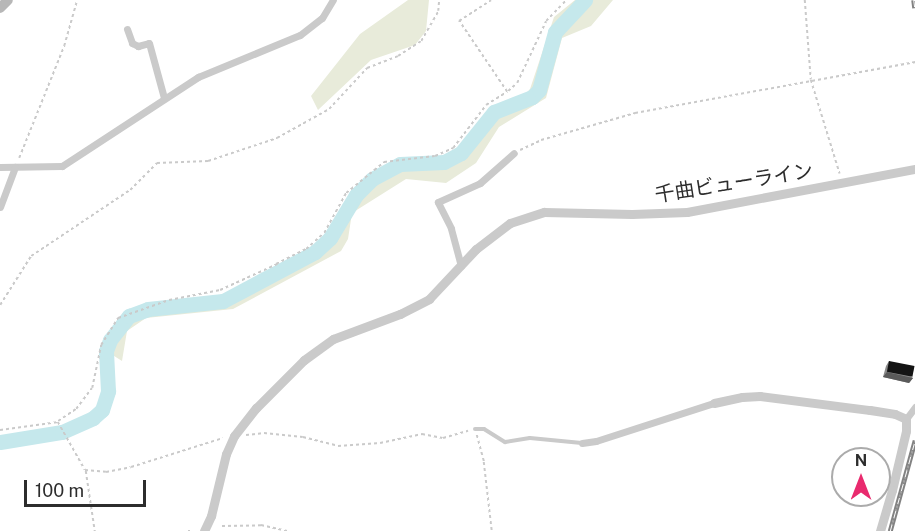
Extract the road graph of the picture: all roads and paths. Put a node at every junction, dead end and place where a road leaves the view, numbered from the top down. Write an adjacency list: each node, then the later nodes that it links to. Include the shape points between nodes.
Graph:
1 (8, 0): 8 (main road)
2 (77, 0): 16 (path, via 64,46)
3 (333, 0): 13 (street, via 322,18 300,35 226,64)
4 (439, 0): 21 (path, via 438,11 421,41 398,56 367,68 329,109 277,138 208,161 157,163 130,190 31,256)
5 (491, 0): 12 (path, via 459,21)
6 (566, 0): 12 (path, via 546,21 517,83)
7 (804, 0): 11 (path)
8 (0, 8)
9 (127, 29): 13 (street, via 132,43 149,43)
10 (915, 62): 11 (path)
11 (811, 80): 14 (path, via 635,113 541,140); 18 (path)
12 (507, 92): 25 (path, via 486,105 453,148 435,156 384,162 346,193 324,233 306,249 220,290 169,300 118,318 101,345 92,388 76,409)
13 (164, 98): 16 (street, via 63,166)
14 (514, 153): 20 (street, via 480,183 438,202 451,228)
15 (0, 167): 16 (street)
16 (15, 167): 19 (street)
17 (915, 170): 18 (street, 千曲ビューライン)
18 (843, 183): 20 (street, 千曲ビューライン, via 678,213 544,212 510,223)
19 (0, 207)
20 (461, 266): 28 (street, 千曲ビューライン, via 417,307 346,333 318,349 256,408)
21 (0, 305)
22 (714, 403): 24 (street, via 760,396 887,412); 29 (street)
23 (915, 407): 24 (street)
24 (906, 419): 36 (street)
25 (58, 422): 27 (path); 30 (path)
26 (475, 429): 28 (path, via 443,438 422,434 338,446 264,433); 29 (lane, via 484,429 506,442 530,438); 35 (path, via 484,462)
27 (0, 430)
28 (234, 436): 30 (path, via 131,467 106,472); 33 (street, 千曲ビューライン, via 212,516)
29 (582, 443)
30 (86, 470): 32 (path)
31 (222, 526): 34 (path, via 261,525)
32 (95, 531)
33 (204, 531)
34 (287, 531)
35 (492, 531)
36 (880, 531)

